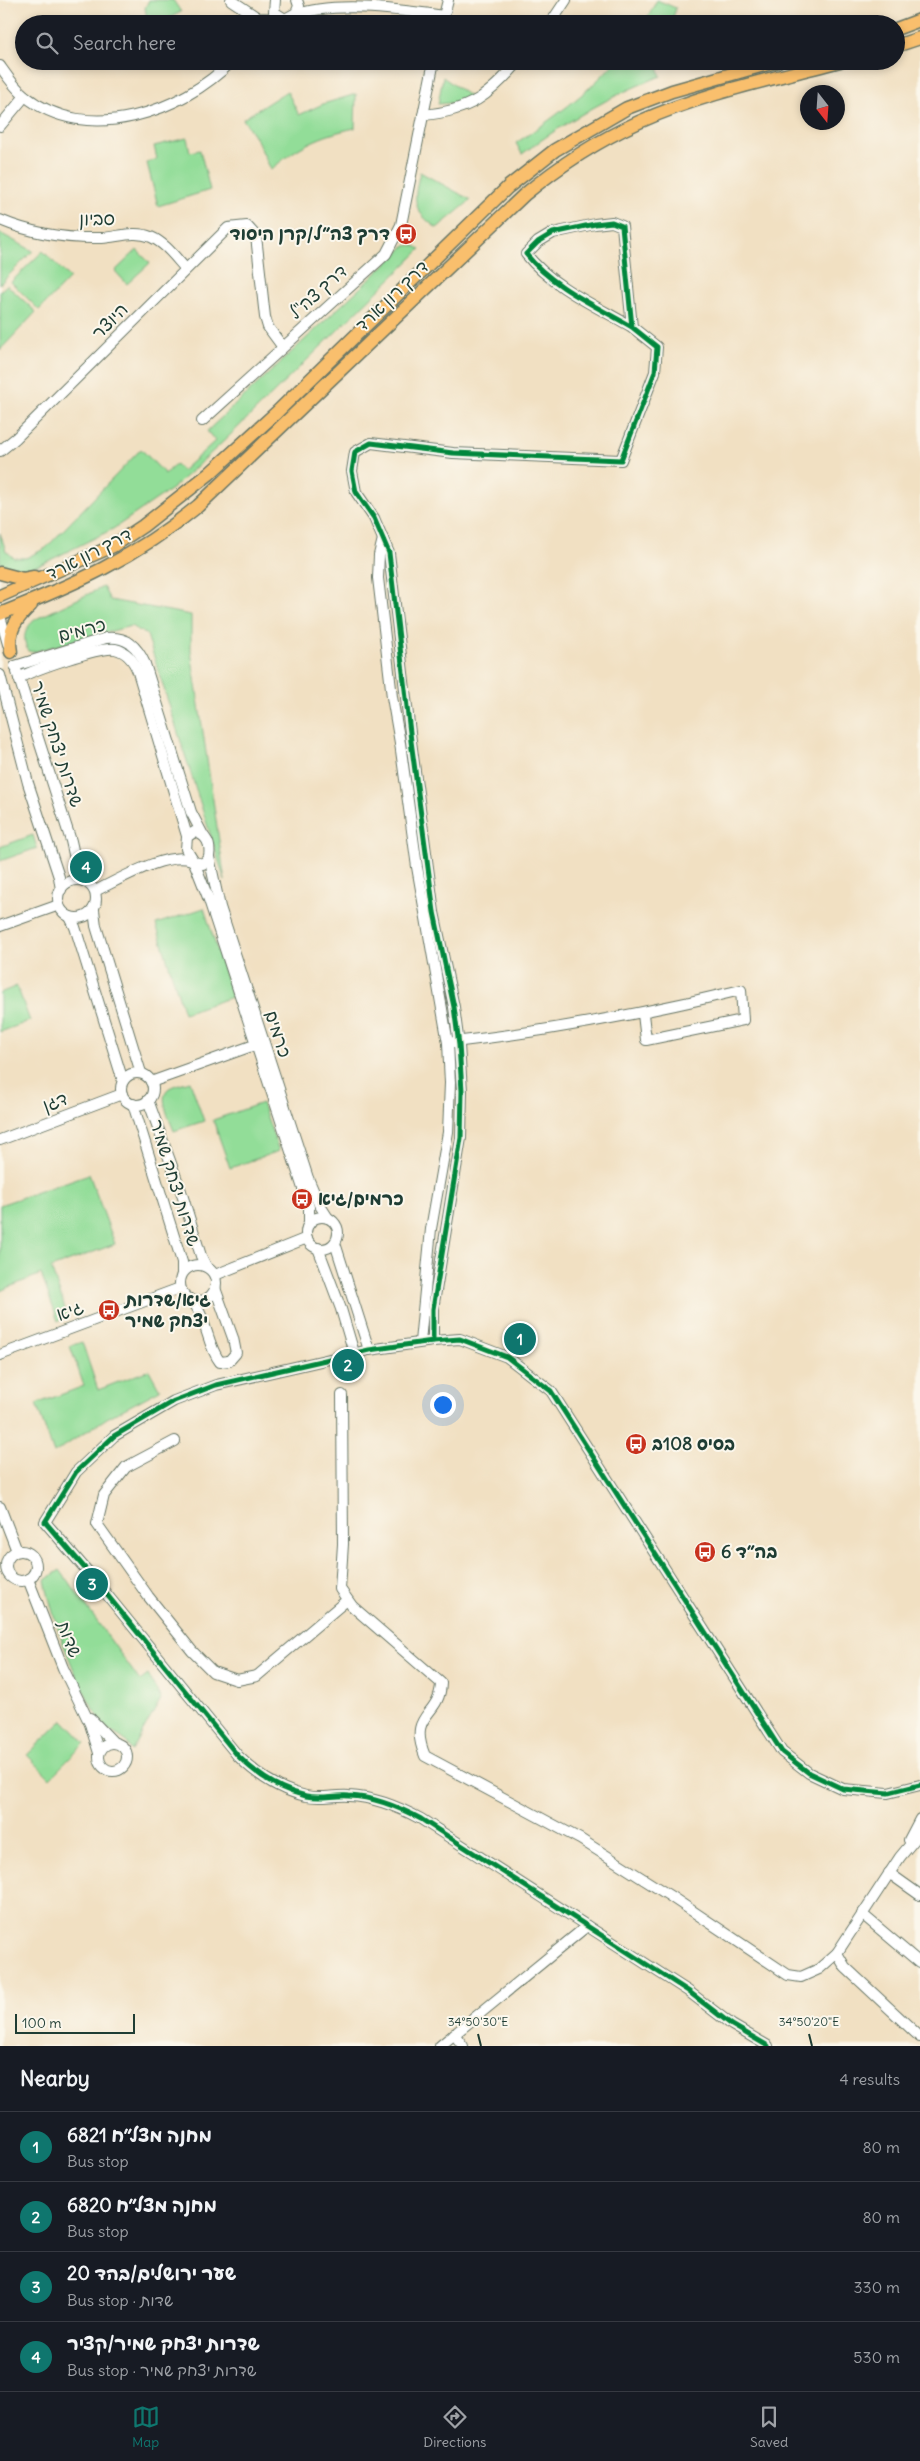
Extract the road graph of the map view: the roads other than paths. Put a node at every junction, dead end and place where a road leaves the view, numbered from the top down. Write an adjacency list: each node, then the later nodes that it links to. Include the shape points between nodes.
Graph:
1 (231, 0): 7 (street)
2 (298, 0): 6 (street); 10 (street, via 298,10)
3 (448, 0): 13 (street)
4 (566, 0): 14 (street)
5 (274, 2): 8 (street); 9 (street, via 274,12)
6 (322, 8): 11 (street); 12 (street, via 370,8)
7 (250, 15)
8 (264, 15)
9 (283, 15)
10 (292, 15)
11 (295, 15)
12 (413, 15)
13 (444, 15)
14 (556, 15)
15 (920, 20): 16 (main road)
16 (905, 26)
17 (920, 38): 18 (main road)
18 (905, 43)
19 (0, 66): 25 (street)
20 (223, 70): 25 (street, via 185,98 152,112 114,119 70,117 55,113)
21 (432, 70): 26 (street, דרך צה"ל)
22 (511, 70): 26 (street, via 491,92 470,105)
23 (745, 70): 36 (main road, דרך רון ארד, via 672,90 627,108 555,150 508,187 209,474 113,546)
24 (807, 70): 38 (main road, דרך רון ארד, via 695,100 638,122 578,155 524,195 169,530 105,569)
25 (24, 96): 27 (street)
26 (423, 115): 31 (street, דרך צה"ל, via 401,224 386,254)
27 (0, 126)
28 (0, 220): 29 (street, סביון, via 52,234 102,238 143,234 160,242)
29 (185, 268): 31 (street, היוצר, via 220,233 235,226 248,226 258,242 265,317); 33 (street, היוצר)
30 (632, 327): 30 (street, via 622,226 612,222 553,233 526,254 565,288); 34 (street, via 657,346 656,364 621,460 453,453 370,444 355,452 352,471 356,492 374,518)
31 (282, 346): 32 (street, דרך צה"ל)
32 (202, 421)
33 (0, 451)
34 (383, 539): 60 (street, via 389,553 434,912 454,1007); 60 (street, via 378,578 392,697 417,867)
35 (0, 573): 36 (main road, via 23,579)
36 (44, 576): 37 (main road, דרך רון ארד)
37 (0, 596)
38 (37, 599): 39 (main road, דרך רון ארד); 40 (main road, via 13,625 9,643)
39 (0, 615): 40 (street, שדרות יצחק שמיר)
40 (11, 652): 41 (street, שדרות יצחק שמיר)
41 (15, 666): 43 (street, שדרות יצחק שמיר); 47 (street, כרמים, via 106,638 120,638 134,645 144,664 191,812)
42 (0, 675): 44 (street, שדרות יצחק שמיר)
43 (19, 678): 48 (street, כרמים, via 100,650 115,649 128,655 138,672); 52 (street, שדרות יצחק שמיר)
44 (2, 698): 46 (street, שדרות יצחק שמיר)
45 (0, 716): 46 (street)
46 (11, 720): 53 (street, שדרות יצחק שמיר)
47 (203, 835): 48 (street, via 194,832); 49 (street, via 209,845)
48 (187, 838): 50 (street, via 186,849); 51 (street, via 177,850)
49 (209, 857): 50 (street, via 203,864); 61 (street, כרמים, via 220,907)
50 (193, 861): 51 (street, via 175,858); 61 (street, כרמים)
51 (159, 862): 54 (street)
52 (83, 881): 53 (street, via 68,882); 54 (street)
53 (61, 890): 55 (street)
54 (95, 891): 56 (street)
55 (59, 905): 57 (street); 58 (street)
56 (94, 910): 57 (street, via 80,918); 62 (street, via 96,926)
57 (70, 917): 63 (street)
58 (0, 926)
59 (643, 1014): 59 (street, via 670,1007 741,990 743,1020 646,1040); 60 (street)
60 (453, 1042): 80 (street, via 462,1091 461,1138 433,1309); 81 (street, via 448,1132 431,1229)
61 (260, 1043): 64 (street); 69 (street, כרמים, via 308,1178); 70 (street, כרמים, via 308,1207)
62 (142, 1074): 63 (street, via 133,1073); 64 (street)
63 (123, 1081): 65 (street)
64 (152, 1082): 66 (street)
65 (122, 1094): 67 (street); 68 (street, דגן)
66 (148, 1100): 67 (street); 74 (street, שדרות יצחק שמיר)
67 (133, 1104): 75 (street, שדרות יצחק שמיר, via 182,1262)
68 (0, 1140)
69 (328, 1218): 70 (street, via 316,1218); 72 (street, via 338,1230)
70 (309, 1224): 71 (street)
71 (307, 1238): 73 (street); 76 (street)
72 (335, 1243): 73 (street, via 327,1248); 82 (street)
73 (318, 1248): 83 (street)
74 (206, 1266): 75 (street, via 196,1264); 76 (street)
75 (182, 1273): 77 (street)
76 (215, 1276): 78 (street)
77 (180, 1288): 79 (street); 84 (street, גיא)
78 (215, 1288): 79 (street, via 206,1299); 79 (street, via 236,1353 229,1361 220,1362 215,1355)
79 (191, 1300)
80 (433, 1341): 81 (street); 95 (street, via 460,1339 507,1357 551,1391 782,1752 809,1774 843,1789 888,1793)
81 (420, 1342): 82 (street)
82 (368, 1350): 83 (street)
83 (354, 1353): 102 (street, via 216,1385 174,1401 114,1436 76,1472 45,1522 253,1772 270,1783 307,1797 350,1796 394,1805 422,1818)
84 (0, 1355)
85 (342, 1395): 91 (street, via 343,1544 340,1589)
86 (175, 1441): 91 (street, via 126,1467 104,1495 97,1524 148,1596 213,1672 237,1680 257,1676)
87 (0, 1507): 88 (street)
88 (16, 1551): 89 (street, via 7,1560); 90 (street, via 31,1554 36,1562 35,1572)
89 (4, 1575): 90 (street, via 19,1581)
90 (28, 1579): 92 (street, שדות, via 63,1668)
91 (347, 1600): 103 (street, via 440,1683 440,1696 421,1722 418,1741 425,1756 580,1840 788,1975 801,1976 819,1970)
92 (84, 1709): 93 (street, שדות); 94 (street, שדות)
93 (114, 1743): 94 (street, via 104,1746); 94 (street, via 127,1755 122,1768 113,1772 104,1769 99,1762)
94 (99, 1753)
95 (920, 1785)
96 (920, 1819): 98 (street)
97 (918, 1839): 98 (street)
98 (900, 1857): 99 (street)
99 (889, 1873): 100 (street); 101 (street)
100 (920, 1895)
101 (862, 1914): 103 (street); 104 (street)
102 (586, 1926): 105 (street); 109 (street)
103 (837, 1952): 106 (street, via 844,1967)
104 (920, 1963)
105 (454, 2034): 107 (street); 108 (street)
106 (920, 2037)
107 (440, 2046)
108 (462, 2046)
109 (768, 2046)

